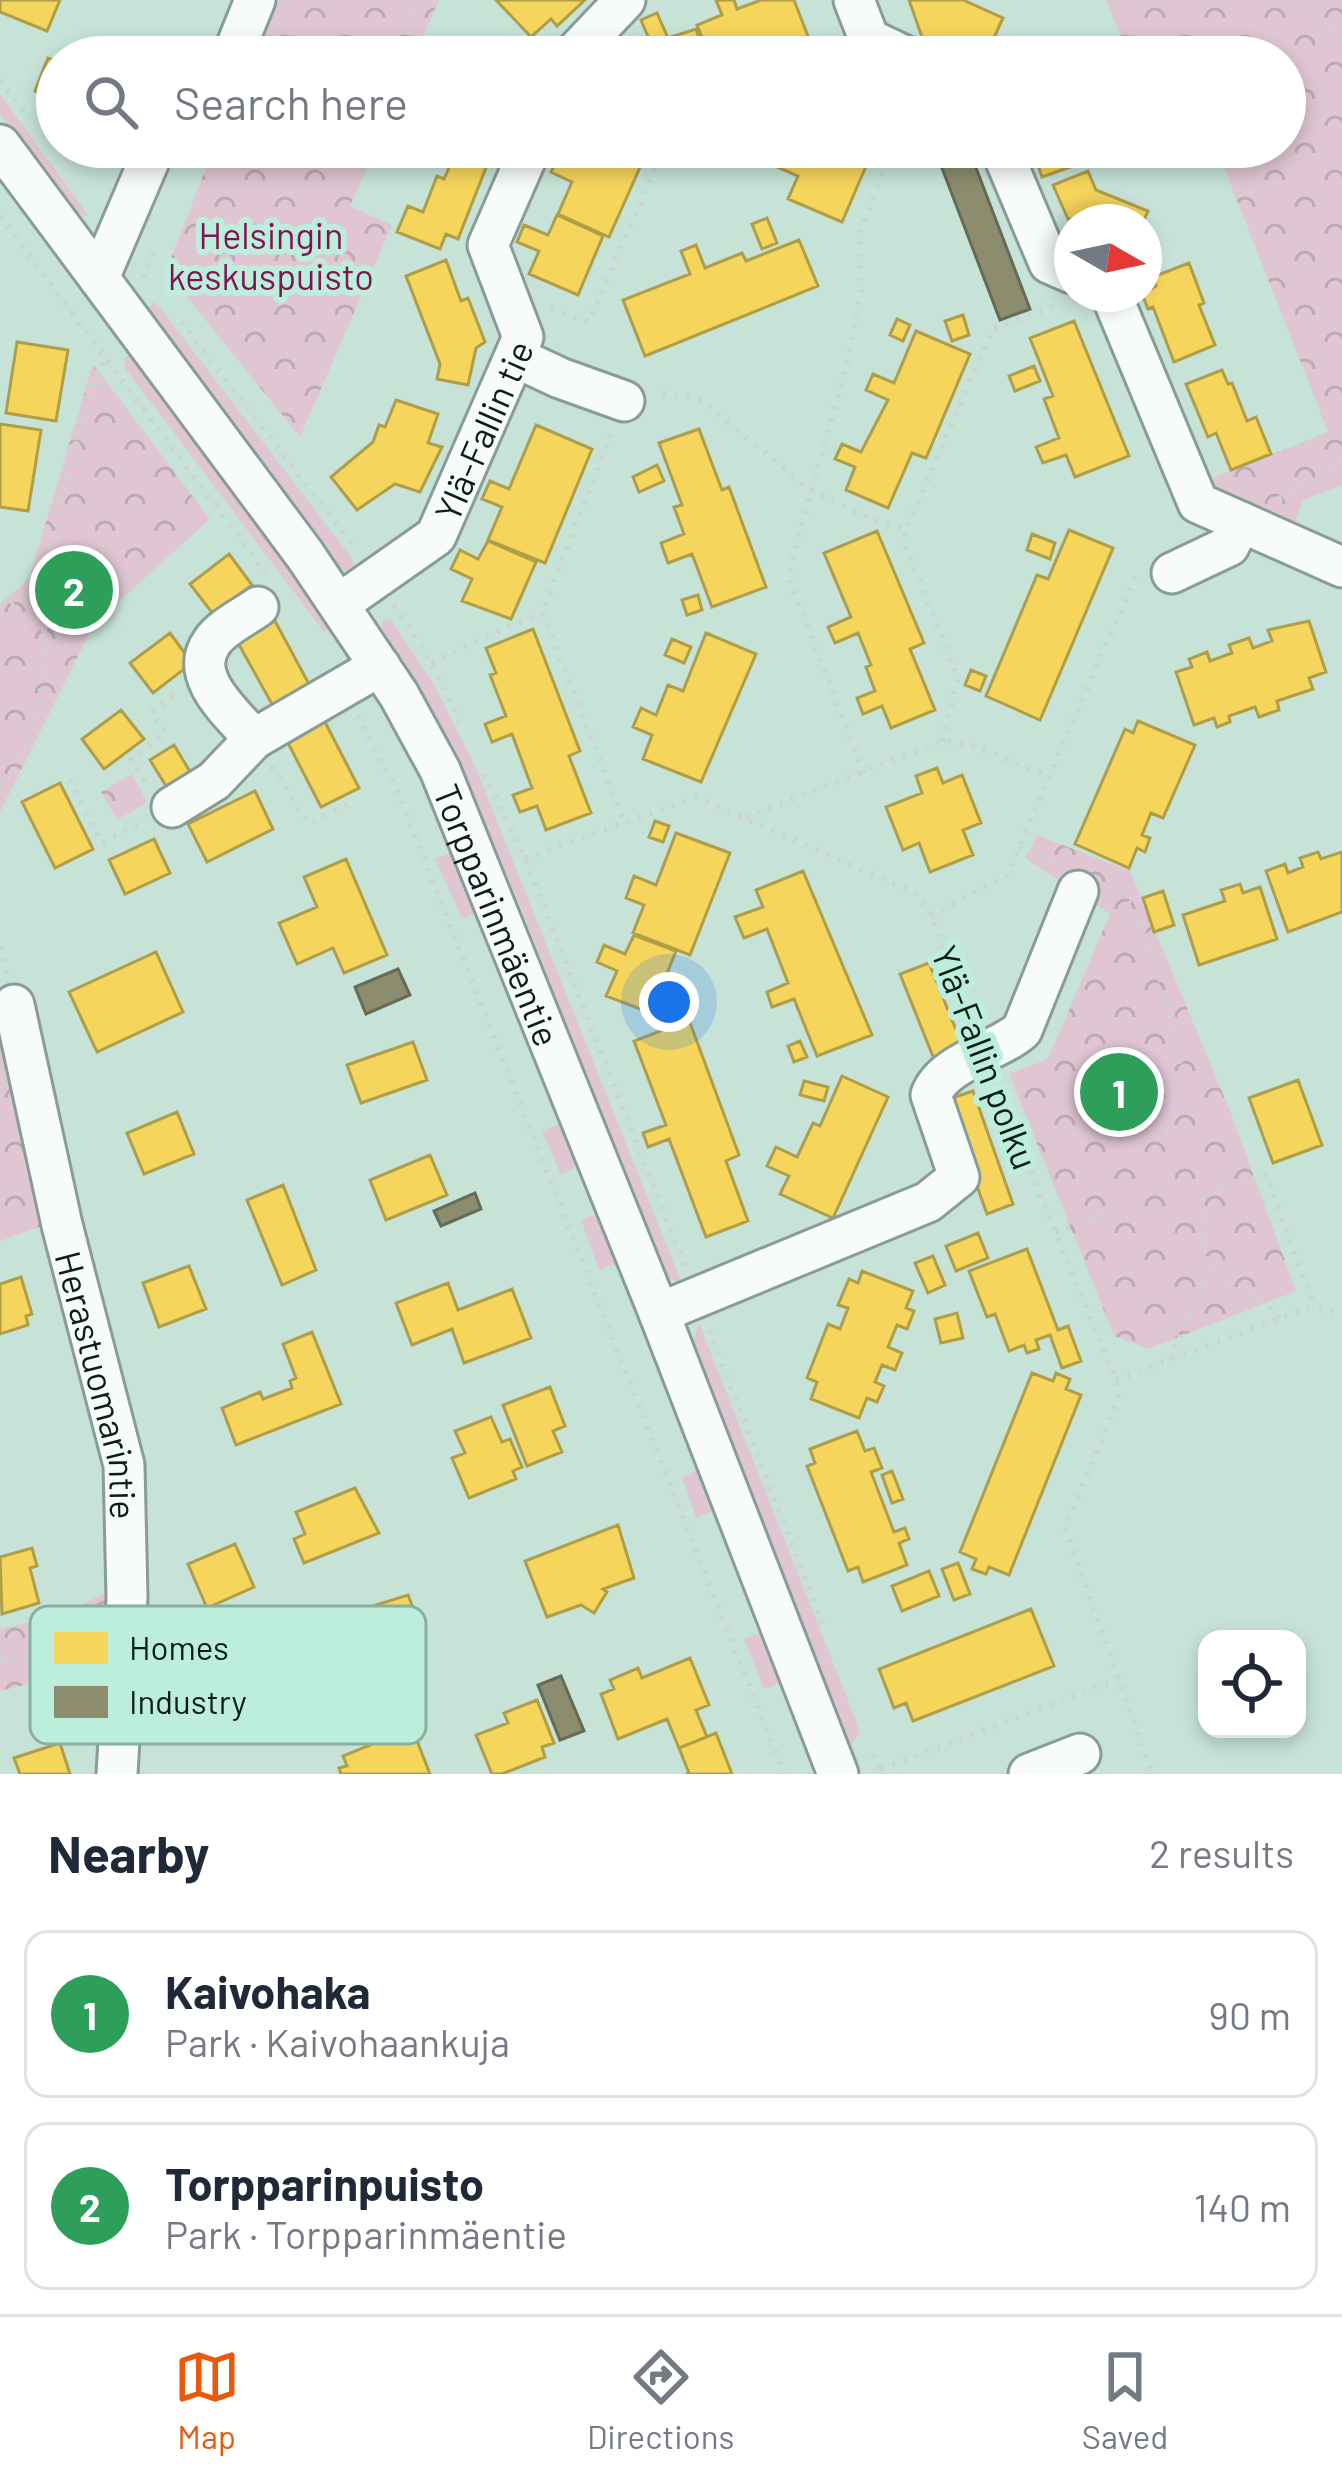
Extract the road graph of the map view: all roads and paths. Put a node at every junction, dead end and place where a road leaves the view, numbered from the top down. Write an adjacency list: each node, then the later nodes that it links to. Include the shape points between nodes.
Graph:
1 (255, 0): 6 (street)
2 (417, 0): 7 (path)
3 (625, 0): 8 (street)
4 (854, 0): 9 (street)
5 (1312, 0): 10 (path)
6 (240, 36)
7 (404, 36)
8 (591, 36)
9 (868, 36)
10 (1342, 41)
11 (0, 145): 20 (street, Torpparinmäentie)
12 (146, 168): 20 (street)
13 (522, 168): 25 (street, Ylä-Fallin tie, via 488,245 523,337)
14 (655, 168): 22 (path, via 589,322)
15 (884, 168): 29 (path, via 860,232 853,334)
16 (1009, 168): 19 (street)
17 (0, 216): 26 (path)
18 (162, 232): 24 (path)
19 (1054, 268)
20 (99, 278): 24 (street, Torpparinmäentie)
21 (1054, 295): 31 (path, via 993,328)
22 (532, 302)
23 (1118, 312): 30 (street, via 1198,503)
24 (128, 317): 26 (path); 36 (street, Torpparinmäentie)
25 (514, 357): 27 (street, via 560,378); 36 (street, Ylä-Fallin tie, via 436,536)
26 (105, 358): 34 (path); 35 (path)
27 (644, 397): 29 (path, via 701,400); 38 (path)
28 (1342, 460): 30 (path)
29 (809, 489): 31 (path); 45 (path, via 788,577)
30 (1245, 524): 32 (street); 33 (street, via 1229,546)
31 (906, 530): 44 (path, via 958,676)
32 (1342, 567)
33 (1155, 572): 46 (path, Ylä-Fallin polku)
34 (34, 593): 37 (path); 48 (path, via 43,601 41,706)
35 (266, 596): 41 (street, via 212,640)
36 (339, 604): 40 (street, Torpparinmäentie)
37 (0, 609)
38 (542, 612): 39 (path); 52 (path)
39 (431, 662)
40 (380, 666): 42 (street); 67 (street, Torpparinmäentie, via 440,770)
41 (206, 672): 43 (street); 50 (path, via 151,712 166,732 131,759 150,799)
42 (343, 690): 43 (street); 79 (path, via 398,793)
43 (254, 739): 49 (path, via 309,824); 50 (street, via 214,781)
44 (943, 741): 45 (path); 46 (path)
45 (864, 773): 51 (path)
46 (1049, 777): 53 (path, Ylä-Fallin polku)
47 (69, 780): 50 (path, via 102,843)
48 (0, 791)
49 (348, 804)
50 (165, 810)
51 (743, 818): 52 (path, via 696,797); 56 (path, via 915,893)
52 (624, 822): 54 (path)
53 (1019, 847): 55 (path); 56 (path, Ylä-Fallin polku, via 1007,875)
54 (525, 858)
55 (1083, 879): 58 (street, via 1022,1030); 59 (path, via 1120,890 1128,902 1172,1010)
56 (931, 916): 58 (path, Ylä-Fallin polku)
57 (14, 1005): 71 (street, Herastuomarintie, via 124,1465)
58 (982, 1054): 63 (path, Ylä-Fallin polku); 67 (street, via 936,1083 932,1094 959,1177 928,1202)
59 (1182, 1073)
60 (1216, 1187): 65 (path, via 1266,1175)
61 (1203, 1197): 64 (path)
62 (1116, 1208): 63 (path)
63 (1056, 1233): 70 (path, Ylä-Fallin polku)
64 (1210, 1270): 68 (path, via 1264,1300); 69 (path)
65 (1315, 1309): 66 (path); 68 (path)
66 (1342, 1312)
67 (659, 1313): 80 (street, Torpparinmäentie)
68 (1279, 1319): 69 (path)
69 (1168, 1360): 70 (path)
70 (1116, 1380): 74 (path, via 1118,1400 1065,1528)
71 (126, 1606)
72 (0, 1658): 73 (path)
73 (30, 1658)
74 (1119, 1679): 77 (path); 82 (path)
75 (118, 1744): 78 (street, Herastuomarintie)
76 (1080, 1754): 81 (street)
77 (879, 1769)
78 (117, 1774)
79 (784, 1774)
80 (838, 1774)
81 (1029, 1774)
82 (1152, 1774)

